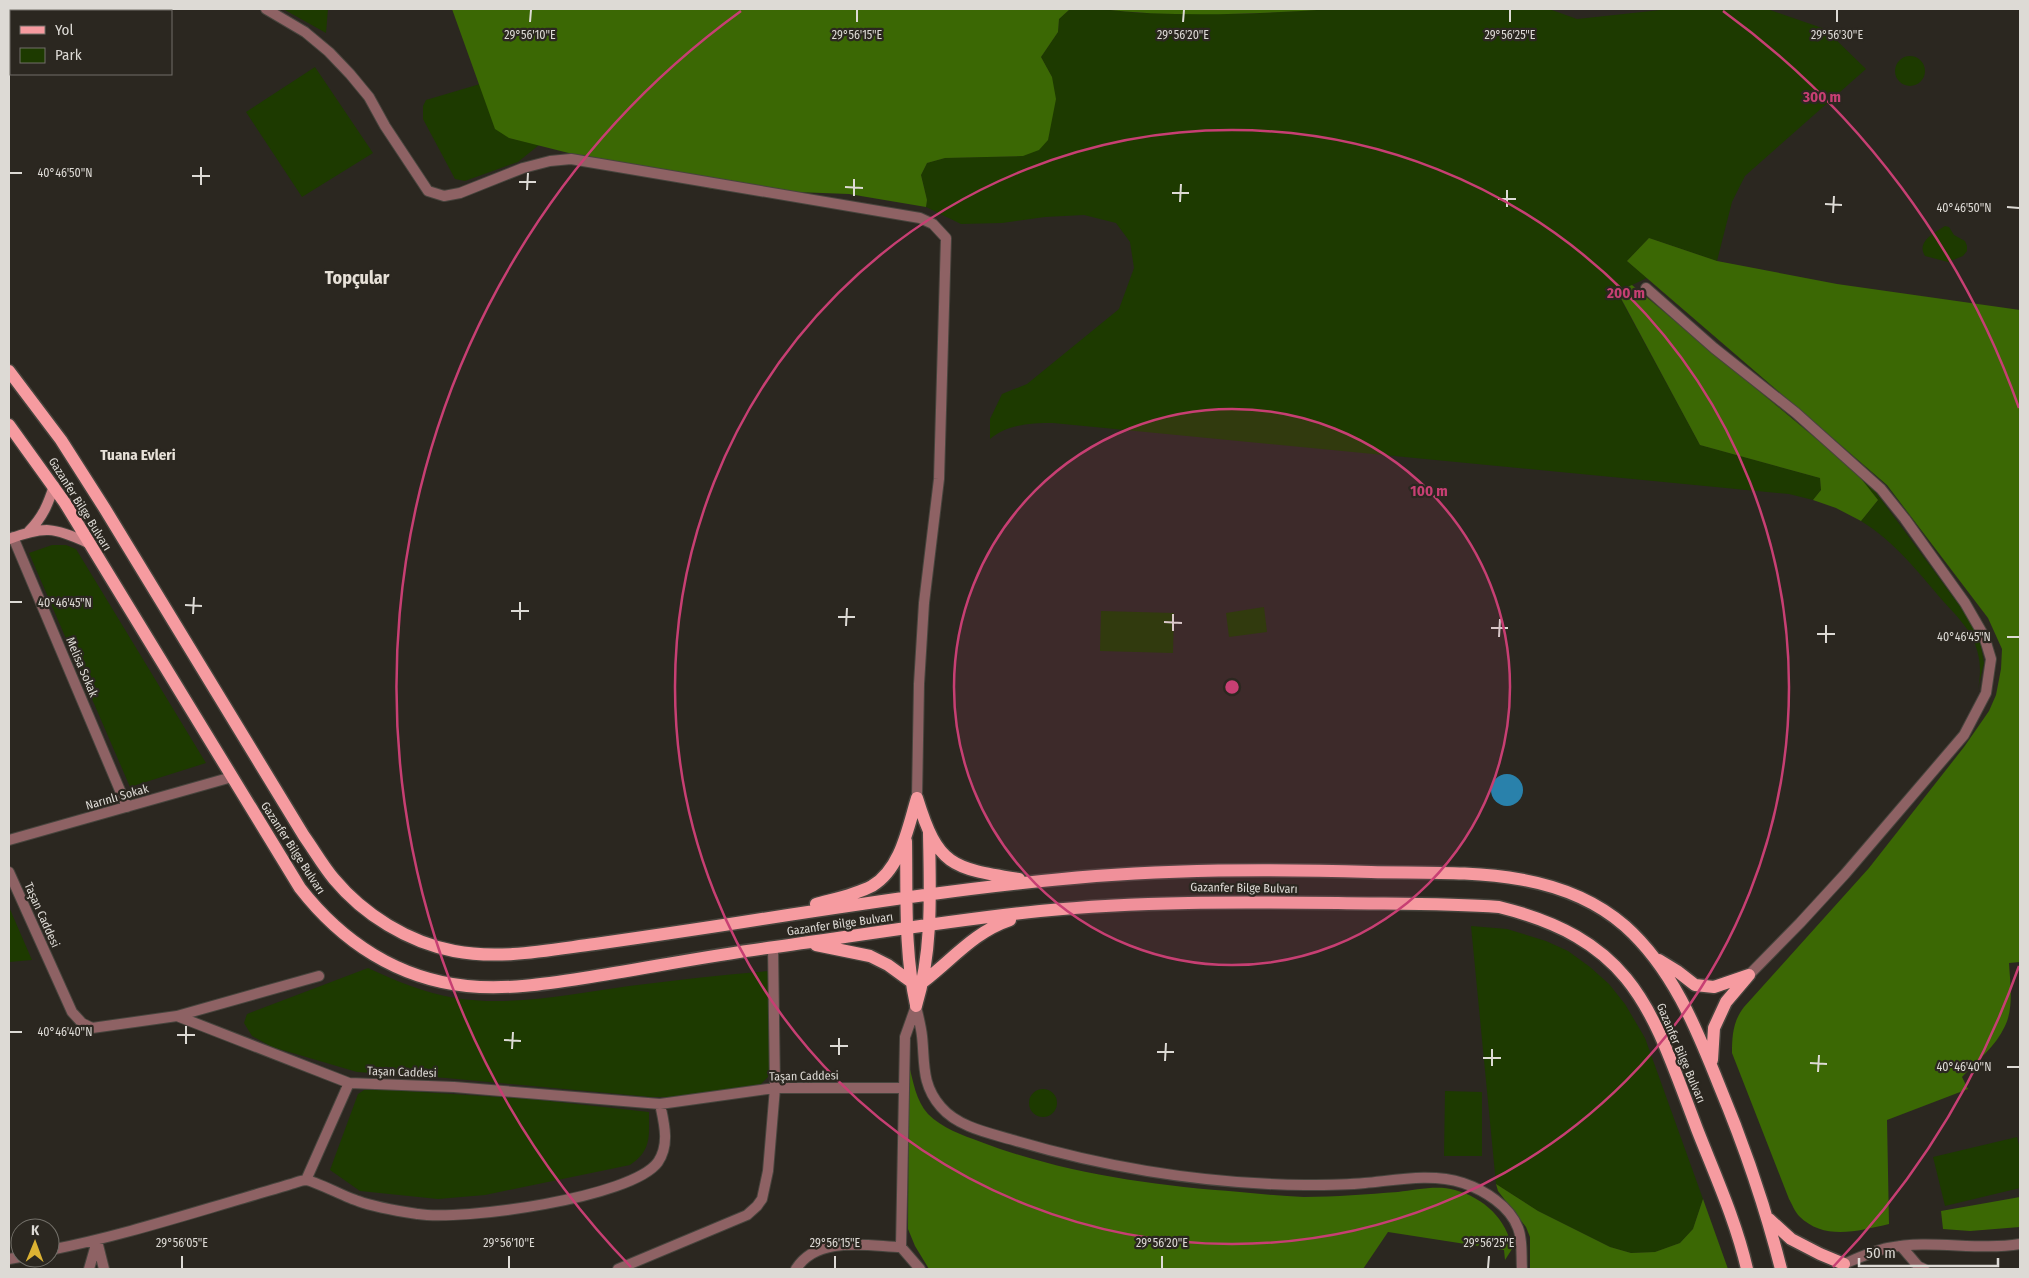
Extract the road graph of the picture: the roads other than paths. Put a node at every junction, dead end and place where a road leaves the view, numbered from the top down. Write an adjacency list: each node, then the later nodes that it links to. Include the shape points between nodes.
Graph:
1 (266, 9): 10 (street, via 305,32 350,74 369,97 428,191 444,196 460,193 523,168 571,159 920,218 933,224 946,238 939,478 919,684)
2 (1646, 288): 26 (street, via 1714,348 1796,413 1881,489 1965,603 1984,636 1991,659 1986,693 1964,735 1845,874)
3 (9, 371): 20 (main road, Gazanfer Bilge Bulvarı, via 105,508 330,875 375,916 434,946 452,951 496,954 540,952)
4 (9, 425): 5 (main road, Gazanfer Bilge Bulvarı)
5 (54, 486): 6 (main road, via 48,506); 8 (main road, Gazanfer Bilge Bulvarı)
6 (29, 531): 7 (main road); 8 (main road, via 68,534)
7 (11, 538): 11 (street, Melisa Sokak)
8 (88, 543): 9 (main road, Gazanfer Bilge Bulvarı)
9 (232, 777): 11 (street, Narınlı Sokak); 24 (main road, Gazanfer Bilge Bulvarı, via 300,888 321,914 363,949 428,978 467,986 512,987)
10 (917, 798): 12 (main road); 13 (main road)
11 (127, 807): 14 (street, Narınlı Sokak)
12 (906, 833): 18 (main road); 20 (main road, via 894,863 873,885)
13 (929, 833): 16 (main road, via 942,852 960,866 980,873); 17 (main road)
14 (9, 840)
15 (9, 872): 30 (street, Taşan Caddesi, via 72,1012 82,1023 92,1028)
16 (1036, 882): 17 (main road); 25 (main road, Gazanfer Bilge Bulvarı, via 1097,876 1247,870 1443,872 1501,876 1558,888 1584,900 1623,925)
17 (930, 894): 18 (main road); 21 (main road)
18 (906, 897): 20 (main road); 22 (main road)
19 (1039, 911): 21 (main road, Gazanfer Bilge Bulvarı); 28 (main road, via 998,924 977,936); 50 (main road, Gazanfer Bilge Bulvarı, via 1204,901 1499,907 1578,937 1620,970 1648,1008 1721,1190)
20 (766, 919)
21 (930, 926): 22 (main road, Gazanfer Bilge Bulvarı); 28 (main road)
22 (907, 929): 23 (main road, Gazanfer Bilge Bulvarı); 28 (main road)
23 (806, 943): 24 (main road, Gazanfer Bilge Bulvarı); 28 (main road, via 870,956)
24 (773, 947): 33 (street)
25 (1655, 958): 26 (main road, via 1695,985 1714,987); 31 (main road, Gazanfer Bilge Bulvarı, via 1674,986)
26 (1749, 975): 31 (main road, via 1726,1002 1714,1028)
27 (319, 976): 30 (street)
28 (917, 981): 29 (main road)
29 (916, 1006): 34 (street, via 905,1036); 49 (street, via 925,1076 935,1100 950,1115 971,1127 1096,1162 1188,1177 1304,1184 1428,1178 1463,1183 1490,1196 1518,1227)
30 (177, 1016): 32 (street, Taşan Caddesi)
31 (1711, 1065): 37 (main road, Gazanfer Bilge Bulvarı)
32 (349, 1082): 35 (street, Taşan Caddesi, via 454,1086); 36 (street)
33 (775, 1088): 34 (street, Taşan Caddesi); 35 (street, Taşan Caddesi); 46 (street, via 768,1171 762,1199 757,1206 747,1215)
34 (902, 1088): 41 (street)
35 (660, 1104): 36 (street, via 666,1132 659,1161 635,1179 589,1194 485,1212 420,1215 358,1202)
36 (306, 1180): 38 (street)
37 (1769, 1219): 43 (main road, via 1792,1240); 51 (main road, Gazanfer Bilge Bulvarı)
38 (97, 1240): 42 (street); 44 (street); 45 (street)
39 (2020, 1244): 40 (street)
40 (1901, 1246): 43 (street, via 1866,1254); 52 (street)
41 (901, 1247): 47 (street, via 832,1246 813,1253); 48 (street)
42 (60, 1248)
43 (1845, 1267)
44 (89, 1269)
45 (104, 1269)
46 (618, 1269)
47 (796, 1269)
48 (920, 1269)
49 (1522, 1269)
50 (1747, 1269)
51 (1782, 1269)
52 (1924, 1269)

